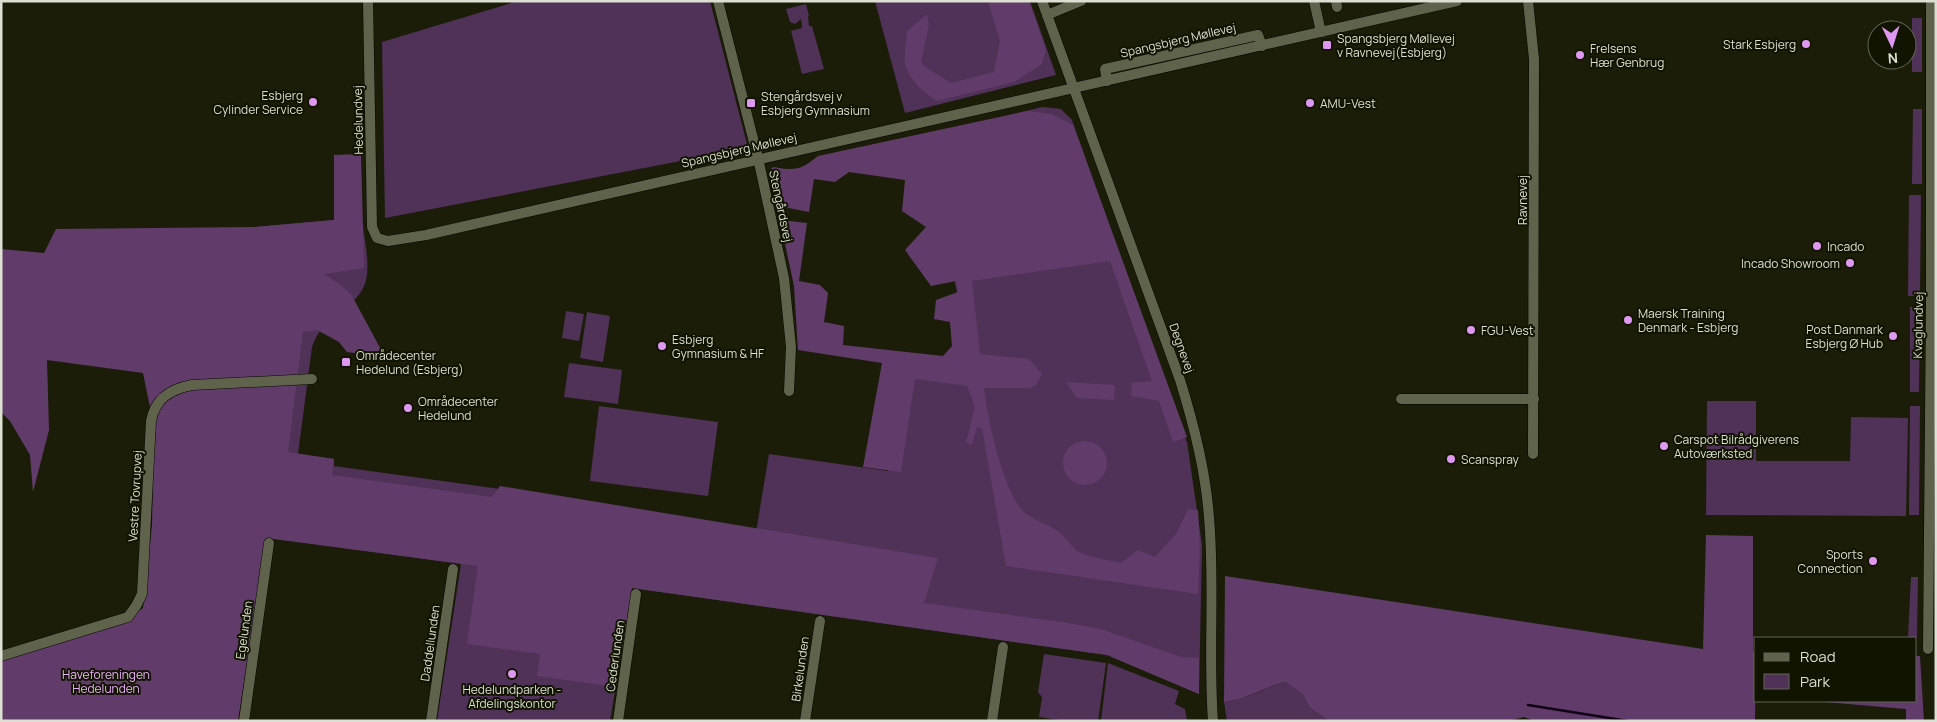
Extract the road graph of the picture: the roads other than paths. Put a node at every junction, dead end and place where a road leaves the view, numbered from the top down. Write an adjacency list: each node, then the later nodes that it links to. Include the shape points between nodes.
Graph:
1 (368, 1): 13 (street, Hedelundvej, via 372,227)
2 (718, 1): 12 (street, Stengårdsvej)
3 (1042, 1): 9 (street, Degnevej)
4 (1081, 1): 9 (street)
5 (1314, 1): 10 (street)
6 (1457, 1): 10 (street, Spangsbjerg Møllevej)
7 (1528, 1): 17 (street, Ravnevej, via 1534,59)
8 (1931, 1): 21 (street, Kvaglundvej)
9 (1047, 15): 11 (street, Degnevej)
10 (1321, 32): 11 (street, Spangsbjerg Møllevej, via 1262,46 1258,35 1105,69 1107,81)
11 (1075, 89): 12 (street, Spangsbjerg Møllevej); 32 (street, Degnevej, via 1193,420 1210,518)
12 (758, 158): 13 (street, Spangsbjerg Møllevej, via 426,235 388,241); 15 (street, Stengårdsvej, via 787,301 791,347)
13 (377, 238)
14 (312, 379): 26 (street, Vestre Tovrupvej, via 192,385 165,395 153,411 151,421 142,594 136,606 128,617)
15 (788, 391)
16 (1401, 399): 17 (street)
17 (1534, 399): 18 (street, Ravnevej)
18 (1533, 454)
19 (269, 543): 27 (street, Egelunden)
20 (454, 569): 28 (street, Daddellunden)
21 (1932, 574): 25 (street, Kvaglundvej)
22 (636, 594): 29 (street, Cederlunden)
23 (820, 620): 30 (street, Birkelunden)
24 (1003, 647): 31 (street)
25 (1928, 649)
26 (1, 656)
27 (244, 721)
28 (431, 721)
29 (618, 721)
30 (806, 721)
31 (992, 721)
32 (1213, 721)

